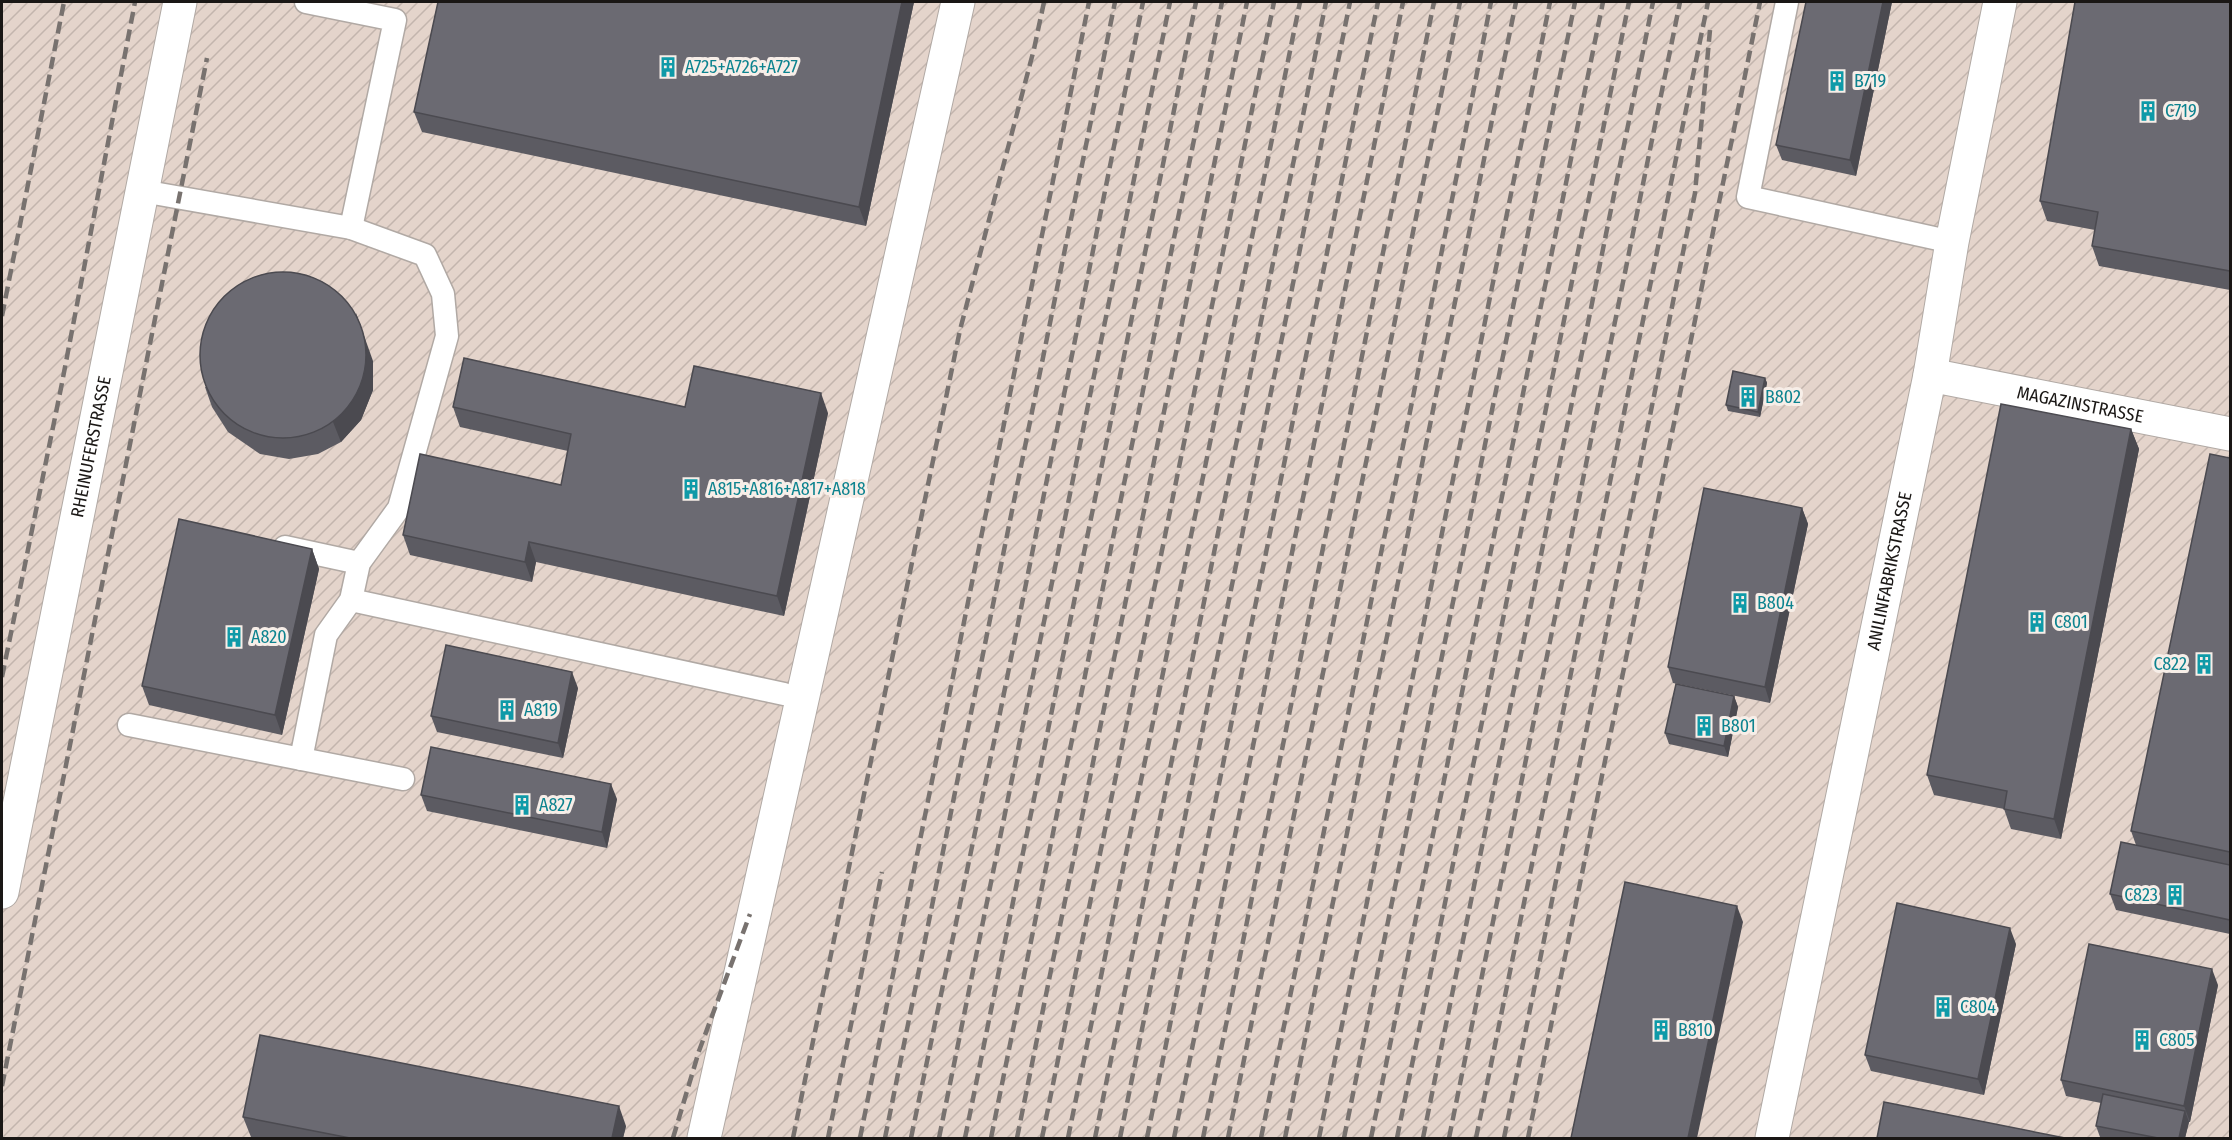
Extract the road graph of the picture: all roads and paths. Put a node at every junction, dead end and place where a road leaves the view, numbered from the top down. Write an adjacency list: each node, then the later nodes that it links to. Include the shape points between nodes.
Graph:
1 (180, 2): 6 (street, RHEINUFERSTRASSE)
2 (306, 2): 7 (lane, via 395,20)
3 (958, 2): 19 (street)
4 (1787, 2): 8 (lane, via 1748,196)
5 (2000, 2): 8 (street, ANILINFABRIKSTRASSE)
6 (142, 191): 7 (lane); 18 (street, RHEINUFERSTRASSE)
7 (351, 228): 12 (lane, via 425,255 443,294 447,336 399,508)
8 (1952, 242): 9 (street, ANILINFABRIKSTRASSE)
9 (1930, 375): 10 (street, MAGAZINSTRASSE); 20 (street, ANILINFABRIKSTRASSE)
10 (2230, 434)
11 (267, 543): 12 (lane)
12 (359, 563): 13 (lane)
13 (351, 600): 14 (lane); 16 (lane, via 326,635)
14 (784, 694)
15 (129, 725): 16 (lane)
16 (301, 759): 17 (lane)
17 (403, 779)
18 (2, 892)
19 (704, 1138)
20 (1772, 1138)

